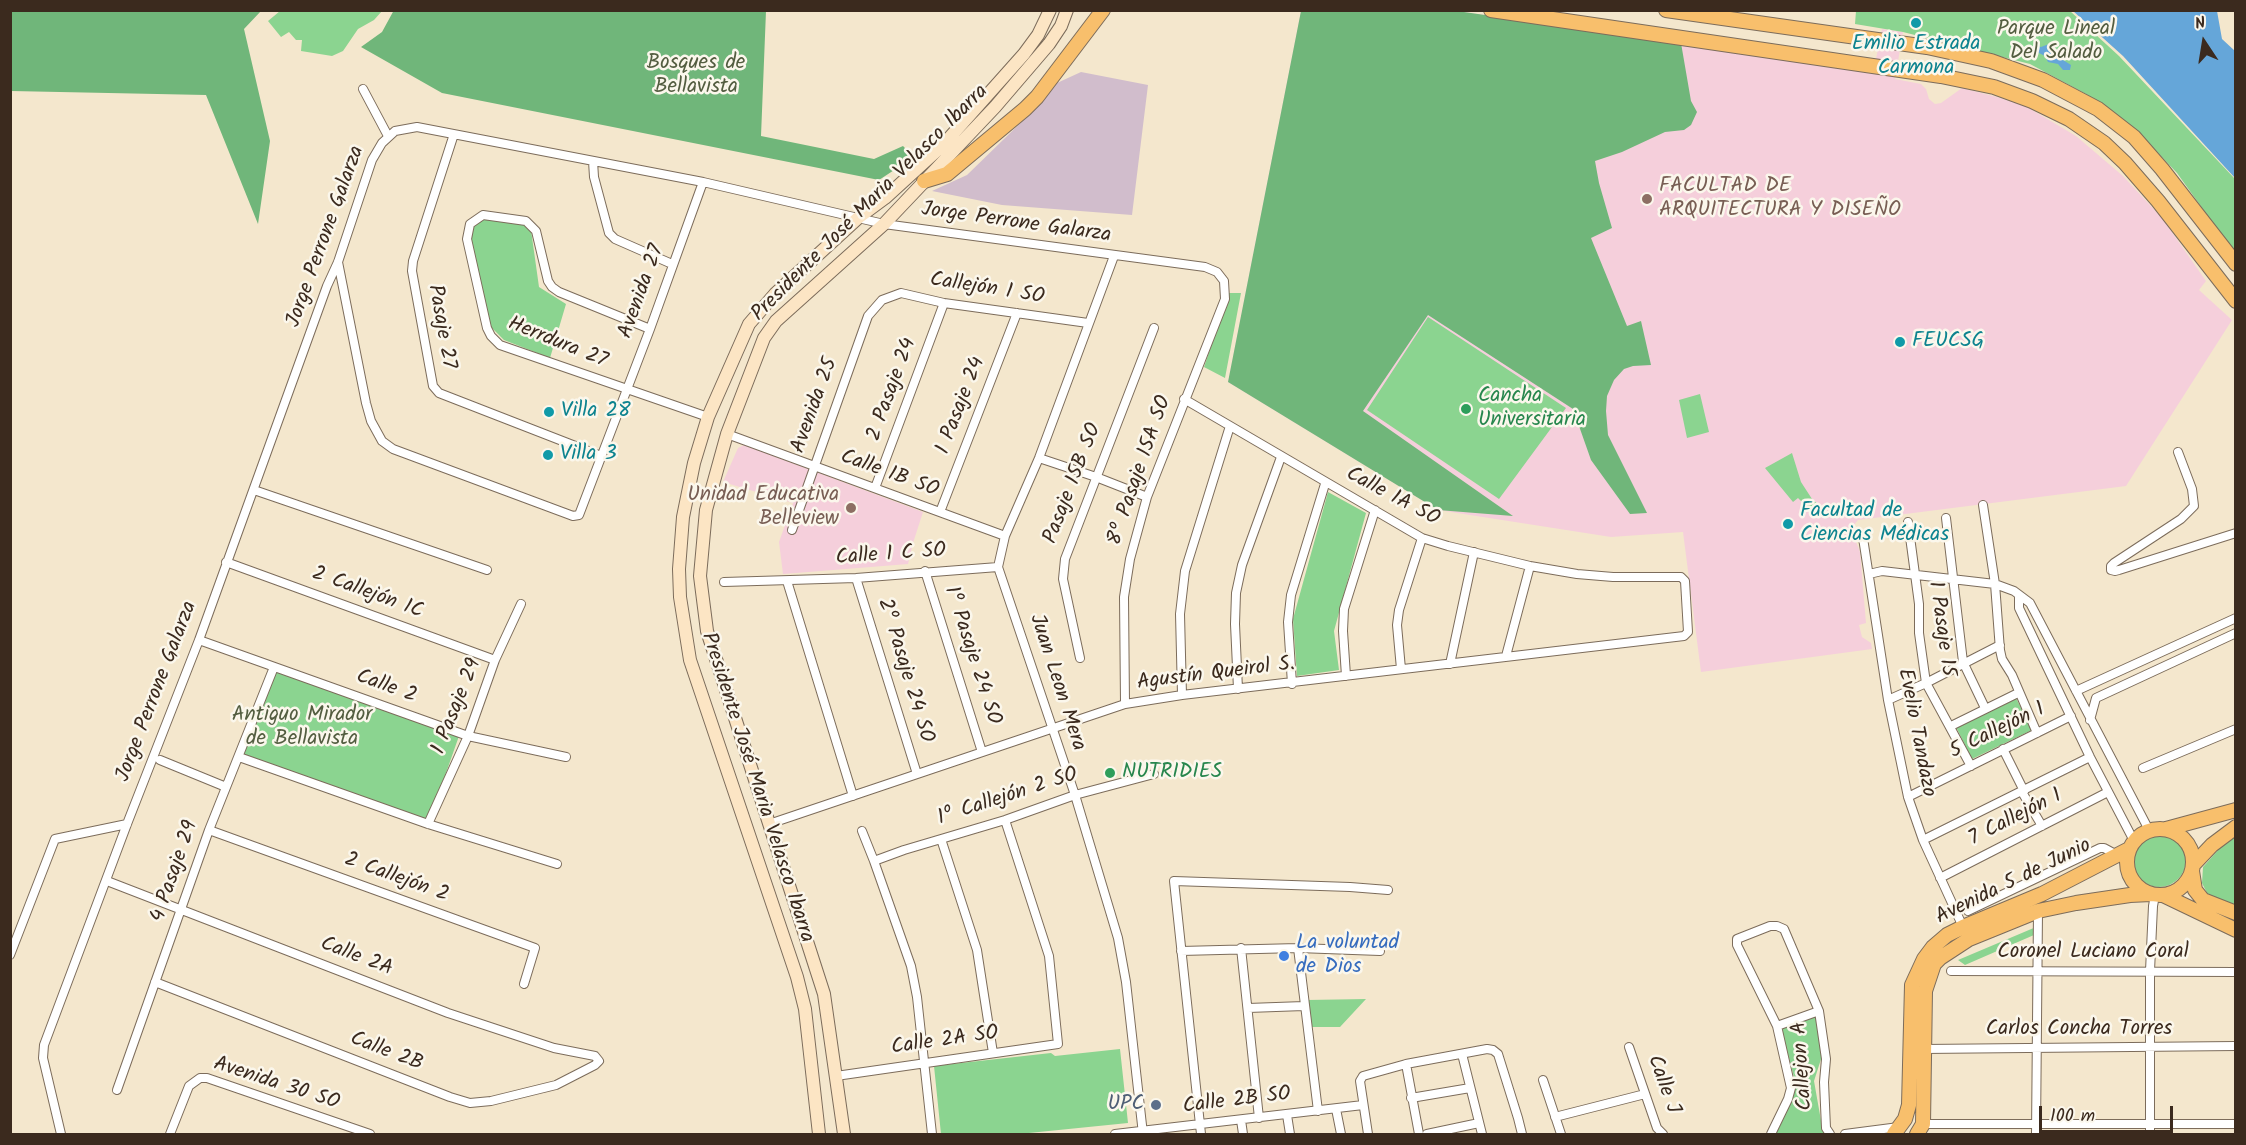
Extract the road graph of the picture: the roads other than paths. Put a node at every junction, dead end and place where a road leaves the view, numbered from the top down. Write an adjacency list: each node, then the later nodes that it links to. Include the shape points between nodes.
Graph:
1 (1050, 10): 12 (main road, Presidente José Maria Velasco Ibarra, via 1024,54 944,145)
2 (1067, 10): 10 (main road, Presidente José Maria Velasco Ibarra, via 1049,44)
3 (1103, 10): 10 (main road, via 1025,109 946,174)
4 (1491, 10): 20 (main road, via 1941,76 1994,87 2032,101 2069,119 2125,163)
5 (1666, 10): 17 (main road, via 1927,47 1991,61 2043,80 2098,109 2134,137)
6 (363, 89): 8 (street)
7 (454, 134): 8 (street, Jorge Perrone Galarza, via 410,127); 9 (street, Jorge Perrone Galarza); 32 (street, Pasaje 27, via 412,271 433,386 439,393)
8 (388, 136): 15 (street, Jorge Perrone Galarza, via 372,160)
9 (593, 161): 11 (street, Jorge Perrone Galarza); 16 (street, via 609,233)
10 (924, 181): 13 (main road, Presidente José Maria Velasco Ibarra)
11 (703, 182): 12 (street, Jorge Perrone Galarza); 16 (street, Avenida 27)
12 (858, 218): 13 (street, Jorge Perrone Galarza); 28 (main road, Presidente José Maria Velasco Ibarra, via 761,307 748,324)
13 (884, 224): 14 (street, Jorge Perrone Galarza); 30 (main road, Presidente José Maria Velasco Ibarra, via 776,321 764,338)
14 (1114, 256): 18 (street, Jorge Perrone Galarza); 23 (street)
15 (338, 262): 32 (street, Avenida 27, via 366,404 382,441 393,449 573,516 579,515); 39 (street, Jorge Perrone Galarza)
16 (672, 264): 25 (street, Avenida 27)
17 (2235, 264)
18 (1205, 267): 27 (street, 8º Pasaje 15A SO, via 1221,276 1226,292)
19 (882, 300): 21 (street, Callejón 1 SO, via 901,293); 35 (street, Avenida 25, via 868,316)
20 (2235, 301)
21 (944, 303): 22 (street, Callejón 1 SO); 38 (street, 2 Pasaje 24)
22 (1017, 313): 23 (street, Callejón 1 SO); 43 (street, 1 Pasaje 24)
23 (1088, 323): 34 (street)
24 (1154, 328): 36 (street, Pasaje 15B SO)
25 (650, 329): 26 (street, Avenida 27); 26 (street, Herrdura 27, via 552,287 536,231 526,221 483,215 470,224 467,239 491,336 507,348)
26 (626, 390): 28 (street, Herrdura 27); 32 (street, Avenida 27)
27 (1184, 399): 29 (street, Calle 1A SO); 40 (street, 8º Pasaje 15A SO)
28 (708, 417): 141 (main road, Presidente José Maria Velasco Ibarra, via 683,517 679,569 686,639)
29 (1230, 426): 33 (street, Calle 1A SO); 84 (street, via 1185,572 1180,614)
30 (727, 434): 35 (street, Calle 1B SO); 115 (main road, Presidente José Maria Velasco Ibarra, via 706,510 701,591 711,651)
31 (2178, 452): 47 (street, via 2194,506 2181,519 2114,563 2111,570)
32 (601, 456)
33 (1281, 457): 37 (street, Calle 1A SO); 81 (street, via 1242,565 1236,593)
34 (1039, 458): 36 (street); 48 (street)
35 (813, 466): 38 (street, Calle 1B SO); 46 (street, Avenida 25)
36 (1096, 477): 40 (street); 72 (street, Pasaje 15B SO, via 1065,560 1063,579)
37 (1325, 484): 42 (street, Calle 1A SO); 80 (street, via 1291,595 1288,621)
38 (875, 488): 43 (street, Calle 1B SO)
39 (254, 490): 52 (street, Jorge Perrone Galarza); 55 (street)
40 (1147, 497): 86 (street, 8º Pasaje 15A SO, via 1124,597)
41 (1983, 505): 63 (street)
42 (1375, 510): 49 (street, Calle 1A SO); 78 (street, via 1344,609)
43 (940, 512): 48 (street, Calle 1B SO)
44 (1946, 518): 60 (street)
45 (1908, 522): 58 (street, 1 Pasaje 15)
46 (792, 530)
47 (2235, 533)
48 (1005, 536): 54 (street)
49 (1422, 538): 51 (street, Calle 1A SO); 77 (street, via 1397,625)
50 (1863, 538): 57 (street, Evelio Tandazo)
51 (1474, 552): 53 (street, Calle 1A SO); 75 (street)
52 (226, 562): 69 (street, Jorge Perrone Galarza); 73 (street, 2 Callejón 1C)
53 (1530, 566): 68 (street, Calle 1A SO, via 1613,577 1681,577 1685,581 1689,625); 71 (street)
54 (998, 567): 56 (street, Calle 1 C SO); 91 (street, Juan Leon Mera)
55 (487, 570)
56 (925, 571): 59 (street, Calle 1 C SO); 96 (street, 1º Pasaje 24 SO)
57 (1869, 574): 58 (street); 85 (street, Evelio Tandazo)
58 (1915, 574): 60 (street); 79 (street, 1 Pasaje 15)
59 (856, 578): 61 (street, Calle 1 C SO); 103 (street, 2º Pasaje 24 SO)
60 (1953, 579): 63 (street); 74 (street)
61 (787, 581): 62 (street, Calle 1 C SO); 109 (street)
62 (724, 582)
63 (1995, 584): 64 (street); 70 (street)
64 (2019, 596): 82 (street, via 2030,603); 88 (street, via 2019,608)
65 (521, 604): 73 (street, 1 Pasaje 29)
66 (2235, 618): 82 (street)
67 (2235, 633): 89 (street, via 2096,698)
68 (1684, 636): 71 (street, Agustín Queirol S.)
69 (199, 640): 76 (street, Calle 2); 113 (street, Jorge Perrone Galarza)
70 (2000, 645): 74 (street); 83 (street, via 2002,659)
71 (1506, 656): 75 (street, Agustín Queirol S.)
72 (1080, 658)
73 (495, 660): 94 (street, 1 Pasaje 29)
74 (1963, 662): 79 (street); 87 (street)
75 (1450, 664): 77 (street, Agustín Queirol S.)
76 (274, 667): 94 (street, Calle 2); 97 (street, 4 Pasaje 29)
77 (1401, 669): 78 (street, Agustín Queirol S.)
78 (1346, 676): 80 (street, Agustín Queirol S.)
79 (1926, 683): 85 (street); 90 (street, 1 Pasaje 15)
80 (1292, 684): 81 (street, Agustín Queirol S.)
81 (1238, 689): 84 (street, Agustín Queirol S.)
82 (2076, 691): 89 (street)
83 (2018, 693): 87 (street); 93 (street)
84 (1182, 695): 86 (street, Agustín Queirol S.)
85 (1888, 700): 110 (street, Evelio Tandazo)
86 (1125, 704): 91 (street, Agustín Queirol S.)
87 (1985, 708): 90 (street)
88 (2072, 716): 93 (street, 5 Callejón 1); 99 (street)
89 (2090, 720): 121 (street)
90 (1951, 726): 101 (street, 1 Pasaje 15)
91 (1052, 729): 96 (street, Agustín Queirol S.); 108 (street, Juan Leon Mera)
92 (2235, 729): 102 (street)
93 (2037, 733): 95 (street, 5 Callejón 1)
94 (468, 736): 98 (street, Calle 2); 114 (street, 1 Pasaje 29)
95 (2002, 749): 101 (street, 5 Callejón 1); 106 (street)
96 (982, 752): 103 (street, Agustín Queirol S.)
97 (239, 757): 105 (street, 4 Pasaje 29); 114 (street)
98 (566, 757)
99 (2090, 757): 106 (street); 107 (street)
100 (160, 760): 105 (street)
101 (1971, 766): 110 (street, 5 Callejón 1)
102 (2143, 768)
103 (917, 774): 109 (street, Agustín Queirol S.)
104 (1154, 774): 108 (street, 1º Callejón 2 SO)
105 (226, 787): 119 (street, 4 Pasaje 29)
106 (2023, 791): 116 (street); 123 (street)
107 (2108, 792): 116 (street, 7 Callejón 1); 124 (street)
108 (1075, 795): 112 (street, 1º Callejón 2 SO); 187 (street, Juan Leon Mera, via 1118,938)
109 (853, 796): 115 (street, Agustín Queirol S.)
110 (1908, 797): 123 (street, Evelio Tandazo)
111 (2235, 810): 118 (main road)
112 (1005, 820): 122 (street, 1º Callejón 2 SO); 162 (street, Calle 2A SO, via 1049,956 1058,1044)
113 (127, 824): 130 (street, Jorge Perrone Galarza); 146 (street, via 56,839)
114 (428, 824): 126 (street)
115 (769, 824): 139 (main road, Presidente José Maria Velasco Ibarra)
116 (2042, 826): 129 (street, 7 Callejón 1)
117 (2235, 827): 127 (main road)
118 (2166, 829): 121 (main road); 127 (main road, via 2189,846)
119 (209, 830): 134 (street, 4 Pasaje 29); 152 (street, 2 Callejón 2, via 535,948)
120 (862, 831): 125 (street)
121 (2149, 831): 124 (main road)
122 (941, 839): 125 (street, 1º Callejón 2 SO); 162 (street, via 977,951)
123 (1923, 840): 129 (street, Evelio Tandazo)
124 (2127, 848): 128 (street, via 2100,848); 131 (main road, Avenida 5 de Junio); 133 (main road, via 2130,877 2142,891)
125 (874, 861): 165 (street, via 911,966)
126 (557, 864)
127 (2192, 868): 133 (main road, via 2181,888); 137 (main road, via 2193,883 2203,900)
128 (2058, 869): 131 (street); 135 (street)
129 (1940, 878): 138 (street, Evelio Tandazo)
130 (107, 881): 134 (street, Calle 2A); 188 (street, Jorge Perrone Galarza, via 44,1046 43,1058)
131 (2065, 883): 138 (main road, Avenida 5 de Junio)
132 (1388, 890): 144 (street, via 1174,881)
133 (2157, 895): 136 (main road, Avenida 5 de Junio, via 2130,895); 140 (main road); 148 (street)
134 (182, 910): 151 (street, 4 Pasaje 29); 164 (street, Calle 2A, via 489,1028 571,1053)
135 (1968, 911)
136 (2038, 911): 149 (street); 161 (main road, Avenida 5 de Junio, via 1970,939 1934,964 1925,992)
137 (2235, 913)
138 (1963, 927): 185 (main road, Avenida 5 de Junio, via 1933,947 1912,985 1910,1105)
139 (803, 929): 141 (main road, via 788,927); 167 (main road, Presidente José Maria Velasco Ibarra, via 824,994)
140 (2235, 930)
141 (784, 937): 191 (main road, Presidente José Maria Velasco Ibarra, via 805,1009)
142 (1241, 948): 143 (street); 144 (street); 154 (street)
143 (1298, 948): 145 (street); 153 (street)
144 (1181, 951): 184 (street)
145 (1380, 951)
146 (10, 955)
147 (1951, 970): 149 (street, Coronel Luciano Coral)
148 (2150, 971): 149 (street, Coronel Luciano Coral); 150 (street, Coronel Luciano Coral); 159 (street)
149 (2038, 972): 160 (street)
150 (2235, 972)
151 (156, 981): 164 (street, Calle 2B, via 470,1102 491,1101 562,1083 595,1065 599,1059); 170 (street, 4 Pasaje 29)
152 (524, 984)
153 (1305, 1006): 154 (street); 175 (street)
154 (1248, 1008): 178 (street)
155 (1820, 1011): 156 (street); 156 (street, Callejon A, via 1784,929 1770,926 1742,936 1737,945); 207 (street, Callejon A, via 1826,1059 1826,1128)
156 (1777, 1026): 206 (street, via 1791,1092)
157 (2235, 1046): 159 (street, Carlos Concha Torres)
158 (1629, 1047): 171 (street, Calle J)
159 (2150, 1047): 160 (street, Carlos Concha Torres); 182 (street)
160 (2035, 1048): 161 (street, Carlos Concha Torres); 181 (street)
161 (1923, 1049): 186 (main road, Avenida 5 de Junio)
162 (993, 1053): 165 (street, Calle 2A SO)
163 (1462, 1054): 166 (street); 169 (street); 203 (street, via 1487,1049 1498,1054)
164 (596, 1056)
165 (924, 1063): 167 (street, Calle 2A SO); 193 (street)
166 (1406, 1064): 172 (street); 173 (street, via 1363,1076)
167 (836, 1076): 192 (main road, Presidente José Maria Velasco Ibarra)
168 (1543, 1080): 177 (street)
169 (1470, 1088): 172 (street); 180 (street)
170 (117, 1090)
171 (1645, 1094): 177 (street); 205 (street, Calle J, via 1657,1128)
172 (1411, 1098): 200 (street)
173 (1363, 1105): 174 (street, Calle 2B SO); 199 (street)
174 (1336, 1109): 175 (street, Calle 2B SO); 198 (street)
175 (1318, 1111): 176 (street, Calle 2B SO)
176 (1287, 1115): 178 (street, Calle 2B SO); 197 (street)
177 (1555, 1117): 204 (street)
178 (1259, 1118): 179 (street, Calle 2B SO)
179 (1241, 1120): 184 (street, Calle 2B SO); 196 (street)
180 (1479, 1124): 201 (street); 202 (street)
181 (2036, 1124): 182 (street); 186 (street); 209 (street)
182 (2150, 1124): 183 (street); 210 (street)
183 (2235, 1124)
184 (1201, 1125): 187 (street, Calle 2B SO); 195 (street)
185 (1897, 1131): 208 (street)
186 (1921, 1131)
187 (1142, 1133): 194 (street, Calle 2B SO)
188 (61, 1134)
189 (170, 1134): 190 (street, Avenida 30 SO, via 189,1086 200,1078)
190 (370, 1134)
191 (819, 1134)
192 (844, 1134)
193 (932, 1134)
194 (1114, 1134)
195 (1201, 1134)
196 (1243, 1134)
197 (1290, 1134)
198 (1341, 1134)
199 (1368, 1134)
200 (1419, 1134)
201 (1427, 1134)
202 (1482, 1134)
203 (1522, 1134)
204 (1561, 1134)
205 (1663, 1134)
206 (1771, 1134)
207 (1830, 1134)
208 (1845, 1134)
209 (2036, 1134)
210 (2150, 1134)

